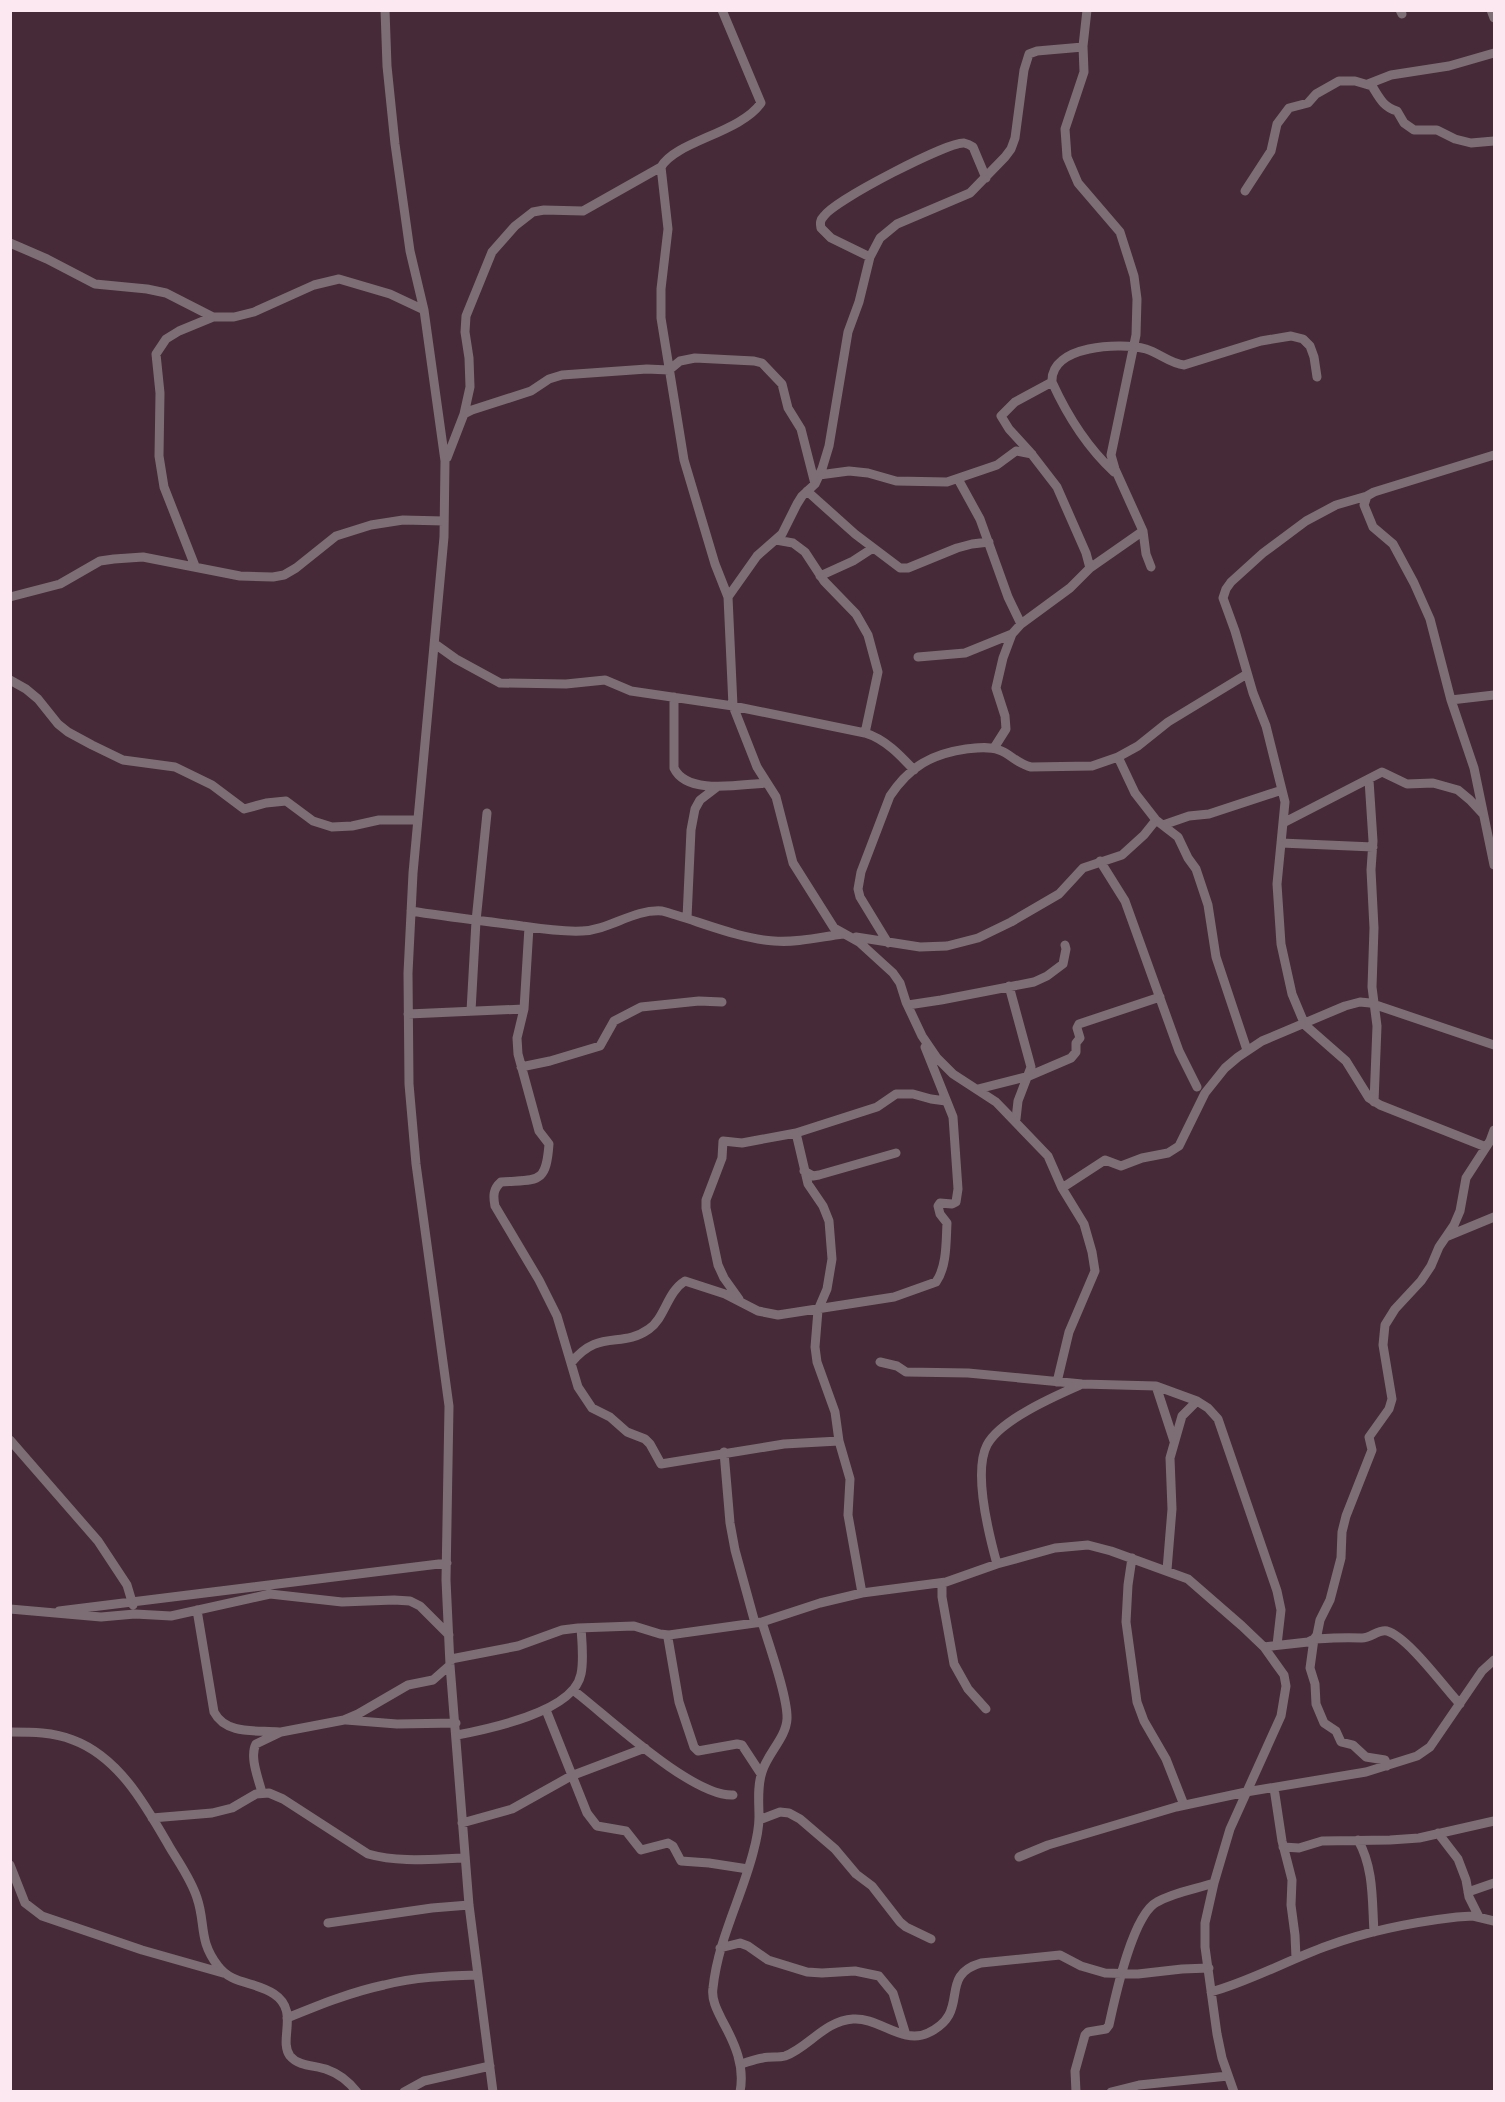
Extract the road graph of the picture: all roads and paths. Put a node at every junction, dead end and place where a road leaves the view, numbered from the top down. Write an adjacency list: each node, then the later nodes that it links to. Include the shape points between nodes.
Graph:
1 (385, 10): 15 (street, via 395,144 410,251)
2 (722, 10): 10 (street, via 760,104 734,125 673,155)
3 (1087, 10): 6 (street)
4 (1491, 10): 5 (street)
5 (1494, 18)
6 (1083, 47): 11 (street, via 1038,51 1028,56 1013,144); 17 (street, via 1084,72 1065,129 1067,157 1078,183 1115,223 1123,240 1137,299)
7 (1494, 53): 8 (street, via 1449,66 1391,75)
8 (1368, 84): 9 (street, via 1410,128 1437,130 1471,143); 12 (street, via 1339,81 1308,103 1289,108 1277,124 1271,151)
9 (1494, 141)
10 (662, 167): 18 (street, via 668,229 661,318); 21 (street, via 583,211 535,212 515,226 492,252 466,316 470,380)
11 (986, 178): 14 (street, via 962,198 887,230); 14 (street, via 973,147 962,143 863,187 841,201 824,216 821,228 831,238)
12 (1245, 191)
13 (10, 243): 16 (street, via 95,284 166,293)
14 (870, 257): 27 (street, via 846,340 829,446)
15 (424, 310): 16 (street, via 390,294 339,279 314,285 254,312); 24 (street)
16 (213, 317): 34 (street, via 166,339 156,354 159,456 164,487)
17 (1133, 347): 19 (street, via 1184,365 1261,341 1291,336 1310,346); 20 (street, via 1101,347 1069,355 1056,368); 25 (street, via 1111,455)
18 (669, 370): 21 (street, via 562,375 531,391); 27 (street, via 680,361 694,358 765,365 782,384 788,408 801,429); 39 (street, via 687,474)
19 (1317, 377)
20 (1052, 382): 22 (street, via 1015,402 1001,415); 25 (street, via 1088,443)
21 (464, 414): 24 (street)
22 (1032, 454): 26 (street, via 1015,452 997,465); 36 (street, via 1057,487)
23 (1494, 456): 28 (street)
24 (446, 461): 29 (street)
25 (1117, 474): 30 (street)
26 (958, 479): 27 (street, via 896,481 849,471); 32 (street)
27 (814, 483): 31 (street); 33 (street)
28 (1366, 496): 44 (street, via 1336,505 1306,521 1263,553 1226,589 1223,601); 48 (street, via 1364,505 1373,526 1393,544 1426,609)
29 (444, 521): 34 (street, via 403,519 336,536 296,568 273,577 240,576); 42 (street)
30 (1143, 531): 35 (street); 36 (street)
31 (777, 540): 37 (street, via 800,547); 39 (street, via 757,556)
32 (989, 542): 33 (street, via 957,548 908,568 900,568); 40 (street)
33 (873, 548): 37 (street)
34 (195, 566): 38 (street, via 143,557 100,561 60,584)
35 (1150, 567)
36 (1090, 568): 40 (street)
37 (820, 576): 50 (street, via 856,614 873,650 878,676)
38 (10, 597)
39 (728, 597): 49 (street)
40 (1021, 624): 41 (street)
41 (1012, 634): 43 (street, via 963,654); 51 (street, via 996,688 1006,729)
42 (435, 644): 47 (street, via 501,683 604,680 628,690); 60 (street)
43 (918, 657)
44 (1247, 674): 52 (street); 57 (street, via 1266,726)
45 (10, 680): 60 (street, via 38,699 63,728 92,745 123,760 175,767 212,785 244,809 286,801 313,821 332,827 379,820)
46 (1494, 695): 48 (street)
47 (674, 697): 49 (street); 56 (street, via 676,773 690,783)
48 (1451, 700): 59 (street, via 1474,768)
49 (733, 706): 50 (street); 55 (street)
50 (865, 733): 53 (street, via 891,747)
51 (994, 748): 52 (street, via 1031,767 1092,766); 53 (street, via 938,754)
52 (1119, 757): 61 (street, via 1135,793)
53 (914, 770): 72 (street, via 896,786 883,810 859,885 860,897)
54 (1369, 780): 59 (street, via 1383,772 1407,784 1448,787 1465,795); 62 (street); 64 (street)
55 (767, 783): 56 (street); 71 (street, via 776,797 793,863 834,928)
56 (718, 786): 68 (street, via 695,809)
57 (1282, 790): 61 (street, via 1209,814); 62 (street)
58 (487, 813): 69 (street)
59 (1484, 816): 66 (street)
60 (417, 820): 67 (street)
61 (1160, 823): 65 (street, via 1122,855); 85 (street, via 1178,837 1201,881 1216,957)
62 (1283, 823): 63 (street)
63 (1281, 843): 64 (street); 82 (street, via 1277,884 1281,944 1292,994)
64 (1372, 847): 77 (street)
65 (1100, 861): 72 (street, via 1081,870 1056,896 978,938 931,947); 75 (street, via 1125,901)
66 (1494, 865)
67 (411, 911): 69 (street); 81 (street)
68 (687, 918): 70 (street, via 651,910 596,929); 71 (street, via 773,941)
69 (476, 921): 70 (street); 80 (street)
70 (528, 927): 79 (street)
71 (844, 934): 72 (street); 78 (street, via 859,942 893,973)
72 (888, 943)
73 (1065, 945): 74 (street, via 1063,964 1050,974 1034,982)
74 (1009, 986): 78 (street); 87 (street, via 1030,1060)
75 (1160, 997): 87 (street, via 1079,1024 1074,1056); 88 (street)
76 (722, 1002): 86 (street, via 641,1007 614,1021 600,1046)
77 (1373, 1004): 82 (street, via 1345,1006); 84 (street); 91 (street, via 1377,1026)
78 (908, 1005): 83 (street)
79 (524, 1009): 80 (street); 86 (street, via 517,1038)
80 (471, 1011): 81 (street)
81 (408, 1014): 114 (street, via 412,1131 449,1406)
82 (1305, 1024): 85 (street); 91 (street, via 1346,1061)
83 (922, 1036): 89 (street, via 949,1071); 90 (street)
84 (1494, 1045)
85 (1247, 1050): 98 (street, via 1204,1093 1175,1151 1120,1166 1105,1160)
86 (521, 1067): 104 (street, via 539,1131 549,1144 545,1171 535,1179 501,1182 493,1198 556,1316)
87 (1029, 1076): 89 (street); 92 (street, via 1018,1101)
88 (1197, 1087)
89 (978, 1089): 98 (street, via 996,1102 1045,1153)
90 (946, 1101): 94 (street, via 896,1094 877,1107); 102 (street, via 953,1117 958,1196 954,1203 938,1206 947,1223 937,1281 894,1297)
91 (1374, 1102): 95 (street)
92 (1016, 1119)
93 (1494, 1130): 95 (street)
94 (796, 1133): 97 (street); 101 (street, via 742,1143 723,1142 722,1158 706,1208 717,1265)
95 (1486, 1147): 100 (street, via 1466,1178 1459,1215)
96 (896, 1153): 97 (street, via 819,1175)
97 (804, 1171): 102 (street, via 809,1188 826,1211 832,1245 827,1289)
98 (1062, 1188): 105 (street, via 1084,1224 1095,1266 1069,1332)
99 (1494, 1217): 100 (street)
100 (1446, 1238): 128 (street, via 1421,1281 1390,1314 1383,1329 1392,1399 1369,1437 1372,1450 1346,1516 1341,1558)
101 (742, 1303): 102 (street, via 766,1314); 104 (street, via 685,1281 651,1328 628,1338 594,1342)
102 (818, 1310): 110 (street, via 816,1356 835,1412)
103 (880, 1362): 105 (street, via 906,1372 968,1373)
104 (571, 1363): 112 (street, via 578,1387 592,1408 627,1432 645,1439 661,1464)
105 (1057, 1382): 106 (street)
106 (1082, 1384): 107 (street); 115 (street, via 1020,1416 996,1433 986,1448 982,1472 985,1511)
107 (1156, 1386): 108 (street); 111 (street)
108 (1197, 1401): 111 (street, via 1182,1416); 129 (street, via 1218,1419 1274,1577 1281,1610)
109 (10, 1440): 119 (street, via 98,1541 127,1585)
110 (839, 1441): 112 (street); 118 (street, via 850,1479 848,1508)
111 (1174, 1441): 116 (street, via 1170,1458 1172,1509)
112 (724, 1452): 124 (street, via 735,1550)
113 (1132, 1558): 115 (street, via 1078,1544); 116 (street); 150 (street, via 1126,1622 1137,1702)
114 (447, 1563): 119 (street); 126 (street)
115 (997, 1564): 117 (street)
116 (1167, 1570): 130 (street, via 1194,1583)
117 (942, 1582): 118 (street); 135 (street, via 954,1664 968,1689)
118 (861, 1593): 124 (street)
119 (132, 1600): 122 (street); 123 (street)
120 (10, 1609): 122 (street)
121 (197, 1610): 123 (street, via 171,1616); 126 (street, via 270,1594 342,1602 410,1601); 140 (street, via 213,1712 219,1721 231,1729)
122 (44, 1613): 123 (street, via 101,1617)
123 (135, 1614)
124 (759, 1623): 127 (street); 144 (street, via 782,1691 787,1721)
125 (581, 1628): 127 (street, via 634,1626); 132 (street); 133 (street, via 581,1676)
126 (449, 1635): 132 (street)
127 (669, 1635): 144 (street, via 679,1702 694,1747 699,1751 742,1745)
128 (1314, 1639): 129 (street); 134 (street, via 1362,1639 1388,1632 1420,1656); 143 (street, via 1310,1668 1316,1704 1324,1723 1335,1730 1341,1742 1353,1745 1368,1758 1385,1760)
129 (1277, 1645): 130 (street)
130 (1264, 1647): 147 (street, via 1284,1675 1284,1705)
131 (1494, 1660): 134 (street)
132 (451, 1662): 137 (street, via 433,1680 408,1685); 138 (street)
133 (573, 1690): 136 (street); 142 (street)
134 (1460, 1704): 143 (street, via 1424,1753)
135 (986, 1709)
136 (546, 1710): 141 (street); 145 (street)
137 (344, 1720): 138 (street); 140 (street)
138 (456, 1723): 141 (street)
139 (10, 1732): 151 (street, via 53,1734 75,1740 122,1775)
140 (281, 1732): 148 (street, via 254,1748)
141 (457, 1735): 154 (street)
142 (645, 1748): 145 (street); 149 (street, via 698,1785 724,1795)
143 (1387, 1766): 146 (street)
144 (761, 1774): 152 (street)
145 (571, 1776): 154 (street, via 512,1809); 161 (street, via 587,1814 597,1826 626,1831 641,1850 668,1843 681,1861)
146 (1274, 1788): 147 (street); 157 (street)
147 (1246, 1792): 150 (street); 162 (street)
148 (262, 1793): 151 (street, via 212,1813); 159 (street, via 283,1798 368,1854 410,1861)
149 (733, 1794)
150 (1184, 1805): 158 (street)
151 (152, 1818): 174 (street, via 193,1887 202,1937)
152 (759, 1820): 161 (street); 170 (street, via 780,1812 800,1819 872,1886 900,1922)
153 (1494, 1821): 155 (street)
154 (462, 1823): 159 (street)
155 (1438, 1833): 156 (street, via 1408,1839); 164 (street, via 1458,1859)
156 (1358, 1840): 157 (street, via 1322,1840 1296,1848); 169 (street, via 1370,1867)
157 (1283, 1846): 172 (street, via 1292,1880)
158 (1019, 1857)
159 (465, 1858): 165 (street)
160 (10, 1865): 174 (street, via 25,1903 42,1916)
161 (748, 1869): 171 (street)
162 (1214, 1882): 173 (street, via 1204,1934); 175 (street, via 1154,1904 1131,1943)
163 (1494, 1883): 164 (street)
164 (1468, 1892): 166 (street)
165 (469, 1905): 168 (street); 176 (street)
166 (1479, 1917): 167 (street); 169 (street, via 1447,1918)
167 (1494, 1921)
168 (328, 1923)
169 (1374, 1932): 172 (street)
170 (931, 1939)
171 (720, 1948): 179 (street, via 740,1943 768,1960 807,1972 855,1971 879,1976 893,1993); 180 (street, via 712,1992)
172 (1296, 1958): 177 (street)
173 (1209, 1968): 175 (street); 177 (street)
174 (223, 1973): 178 (street, via 274,1994 283,2003)
175 (1121, 1974): 179 (street, via 1090,1970 1060,1955 981,1963 959,1976 953,2006 944,2023 927,2034); 187 (street, via 1108,2027 1085,2035 1075,2075)
176 (477, 1975): 178 (street, via 387,1984); 181 (street)
177 (1211, 1992): 182 (street)
178 (287, 2018): 183 (street, via 287,2051 292,2058 328,2070)
179 (906, 2035): 180 (street, via 850,2019 820,2031 787,2055)
180 (741, 2064): 186 (street)
181 (490, 2066): 184 (street, via 443,2075); 185 (street)
182 (1228, 2076): 188 (street); 189 (street)
183 (357, 2091)
184 (404, 2091)
185 (493, 2091)
186 (740, 2091)
187 (1076, 2091)
188 (1111, 2091)
189 (1234, 2091)

